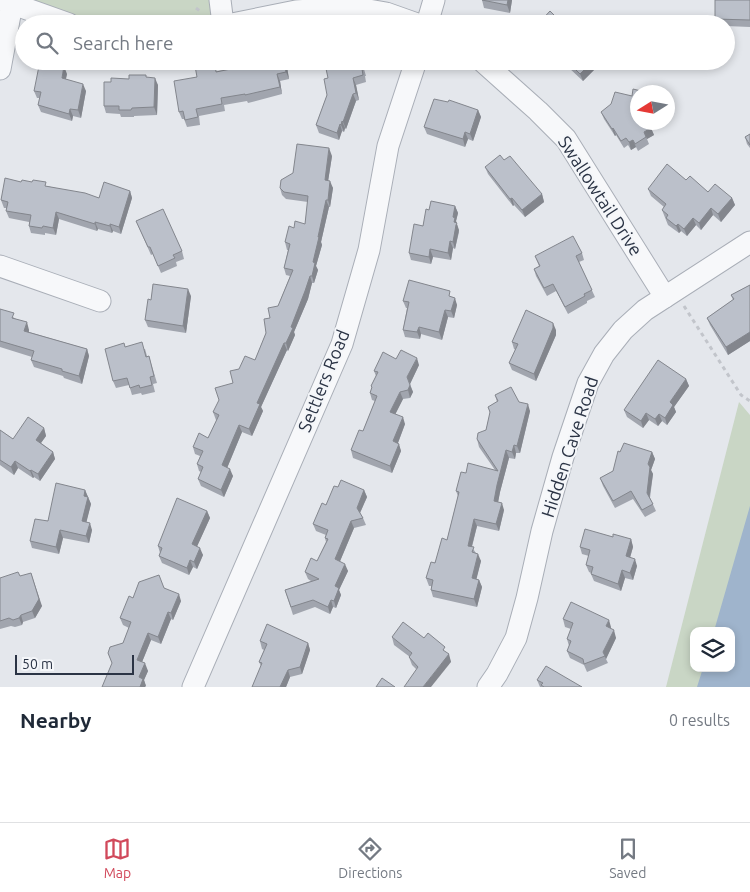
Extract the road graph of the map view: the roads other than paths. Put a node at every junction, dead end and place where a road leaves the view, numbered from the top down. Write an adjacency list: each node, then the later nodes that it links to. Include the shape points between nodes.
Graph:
1 (220, 0): 5 (street)
2 (434, 0): 8 (street)
3 (7, 2): 4 (street); 9 (street)
4 (44, 15)
5 (222, 15)
6 (276, 15): 7 (street, via 350,7)
7 (392, 15)
8 (430, 15)
9 (0, 69)
10 (413, 70): 16 (street, Settlers Road, via 388,146 369,250 342,344)
11 (492, 70): 14 (street, Swallowtail Drive, via 566,139)
12 (750, 242): 14 (street, Hidden Cave Road)
13 (0, 266): 15 (street)
14 (670, 294): 17 (street, Hidden Cave Road, via 623,330 604,354 588,383 542,531 516,638)
15 (100, 300)
16 (193, 687)
17 (488, 687)

